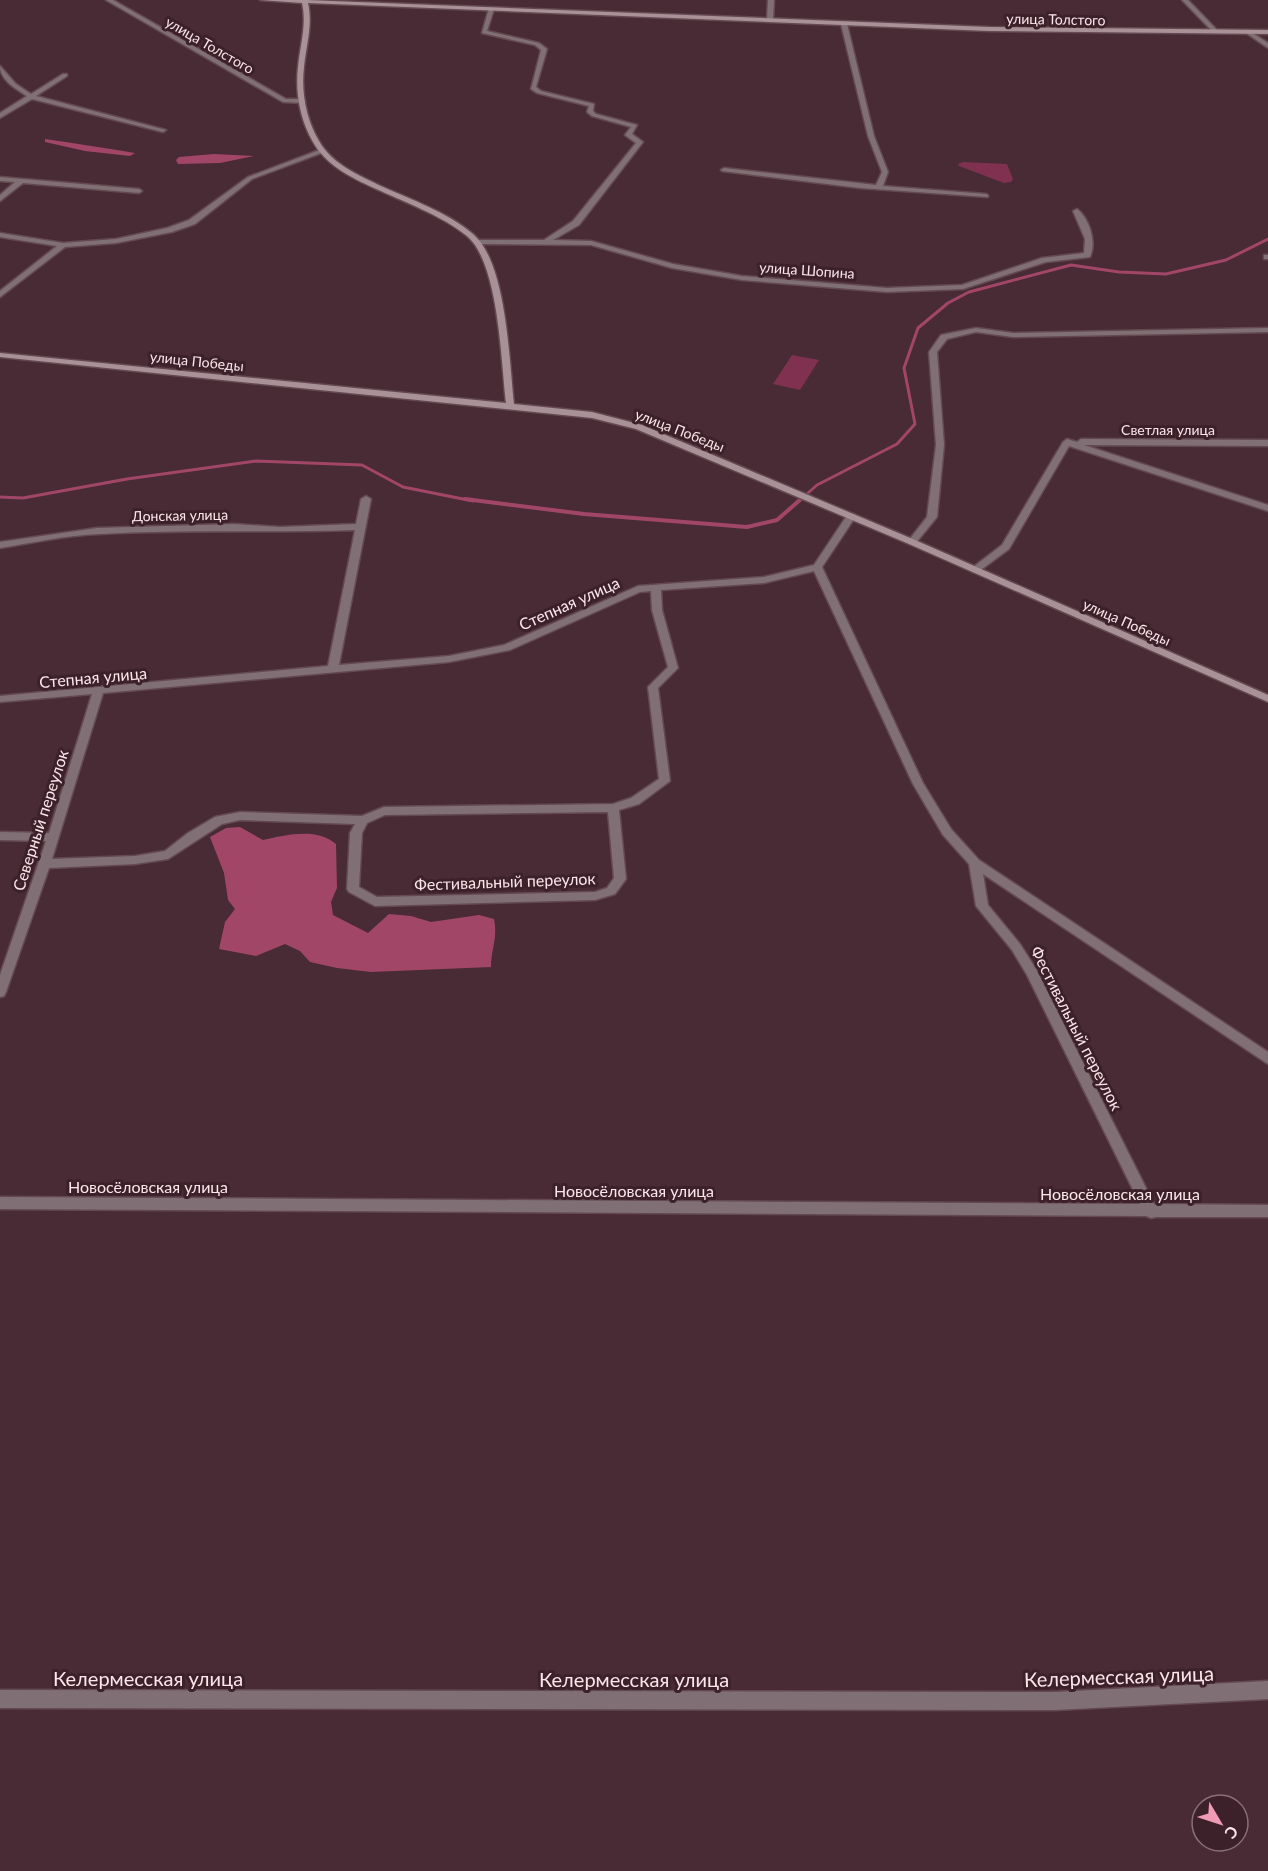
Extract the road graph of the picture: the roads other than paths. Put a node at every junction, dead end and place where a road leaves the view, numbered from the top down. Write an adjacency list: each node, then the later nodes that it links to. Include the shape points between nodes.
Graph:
1 (109, 0): 16 (street, улица Толстого, via 285,102)
2 (263, 0): 5 (street, улица Толстого)
3 (771, 0): 7 (street)
4 (1185, 0): 9 (street)
5 (304, 1): 6 (street, улица Толстого); 16 (street, via 308,15 301,69)
6 (491, 9): 7 (street, улица Толстого); 30 (street, via 484,32 544,49 533,88 592,105 590,112 594,115 634,126 628,135 640,142 576,224)
7 (770, 20): 8 (street, улица Толстого)
8 (843, 24): 9 (street, улица Толстого); 23 (street, via 871,136 885,172)
9 (1216, 32): 10 (street, улица Толстого)
10 (1248, 32): 11 (street, улица Толстого); 12 (street)
11 (1268, 32)
12 (1268, 46)
13 (0, 68): 15 (street, via 14,85)
14 (64, 75): 15 (street)
15 (32, 97): 17 (street); 18 (street)
16 (302, 101): 19 (street)
17 (0, 116)
18 (163, 130)
19 (322, 151): 29 (street, via 343,168 455,225); 31 (street, via 250,178 192,222 169,231)
20 (724, 170): 23 (street)
21 (0, 179): 22 (street)
22 (20, 183): 24 (street); 26 (street)
23 (879, 187): 25 (street)
24 (139, 192)
25 (986, 196)
26 (0, 199)
27 (1077, 210): 30 (street, улица Шопина, via 1089,241 1087,255 1045,260 963,287 887,290 742,278 672,266 591,243)
28 (0, 235): 31 (street)
29 (478, 242): 30 (street, улица Шопина); 35 (street, via 497,296)
30 (544, 243)
31 (63, 245): 32 (street)
32 (0, 295)
33 (1268, 330): 42 (street, via 1013,335 976,330 944,337 933,352 940,445 932,517)
34 (0, 355): 35 (street, улица Победы)
35 (510, 406): 40 (street, улица Победы, via 592,416 639,427)
36 (1067, 442): 37 (street, Светлая улица); 39 (street); 45 (street, via 1006,547)
37 (1268, 443)
38 (366, 499): 41 (street)
39 (1268, 508)
40 (851, 516): 42 (street, улица Победы); 44 (street)
41 (362, 527): 43 (street, Донская улица, via 96,531); 47 (street)
42 (912, 542): 45 (street, улица Победы)
43 (0, 545)
44 (817, 567): 46 (street, Степная улица, via 764,580); 55 (street, via 918,784 947,832)
45 (975, 570): 50 (street, улица Победы)
46 (656, 588): 47 (street, Степная улица, via 638,590 506,648 449,658); 51 (street, via 657,610 673,668 653,687 665,781 635,801)
47 (333, 669): 48 (street, Степная улица)
48 (98, 692): 49 (street, Степная улица); 54 (street, Северный переулок)
49 (0, 699)
50 (1268, 699)
51 (613, 808): 52 (street, via 384,811); 52 (street, Фестивальный переулок, via 620,879 611,891 596,896 375,902 353,889 356,833)
52 (363, 820): 56 (street, via 240,816 219,820 168,855)
53 (0, 836): 54 (street)
54 (54, 837): 56 (street, Северный переулок)
55 (975, 863): 58 (street); 61 (street, Фестивальный переулок, via 982,906 1032,972)
56 (45, 864): 57 (street, Северный переулок)
57 (0, 989)
58 (1268, 1059)
59 (0, 1203): 61 (street, Новосёловская улица)
60 (1268, 1211): 61 (street, Новосёловская улица)
61 (1151, 1212)
62 (1268, 1690): 63 (street, Келермесская улица, via 1055,1701)
63 (0, 1698)

